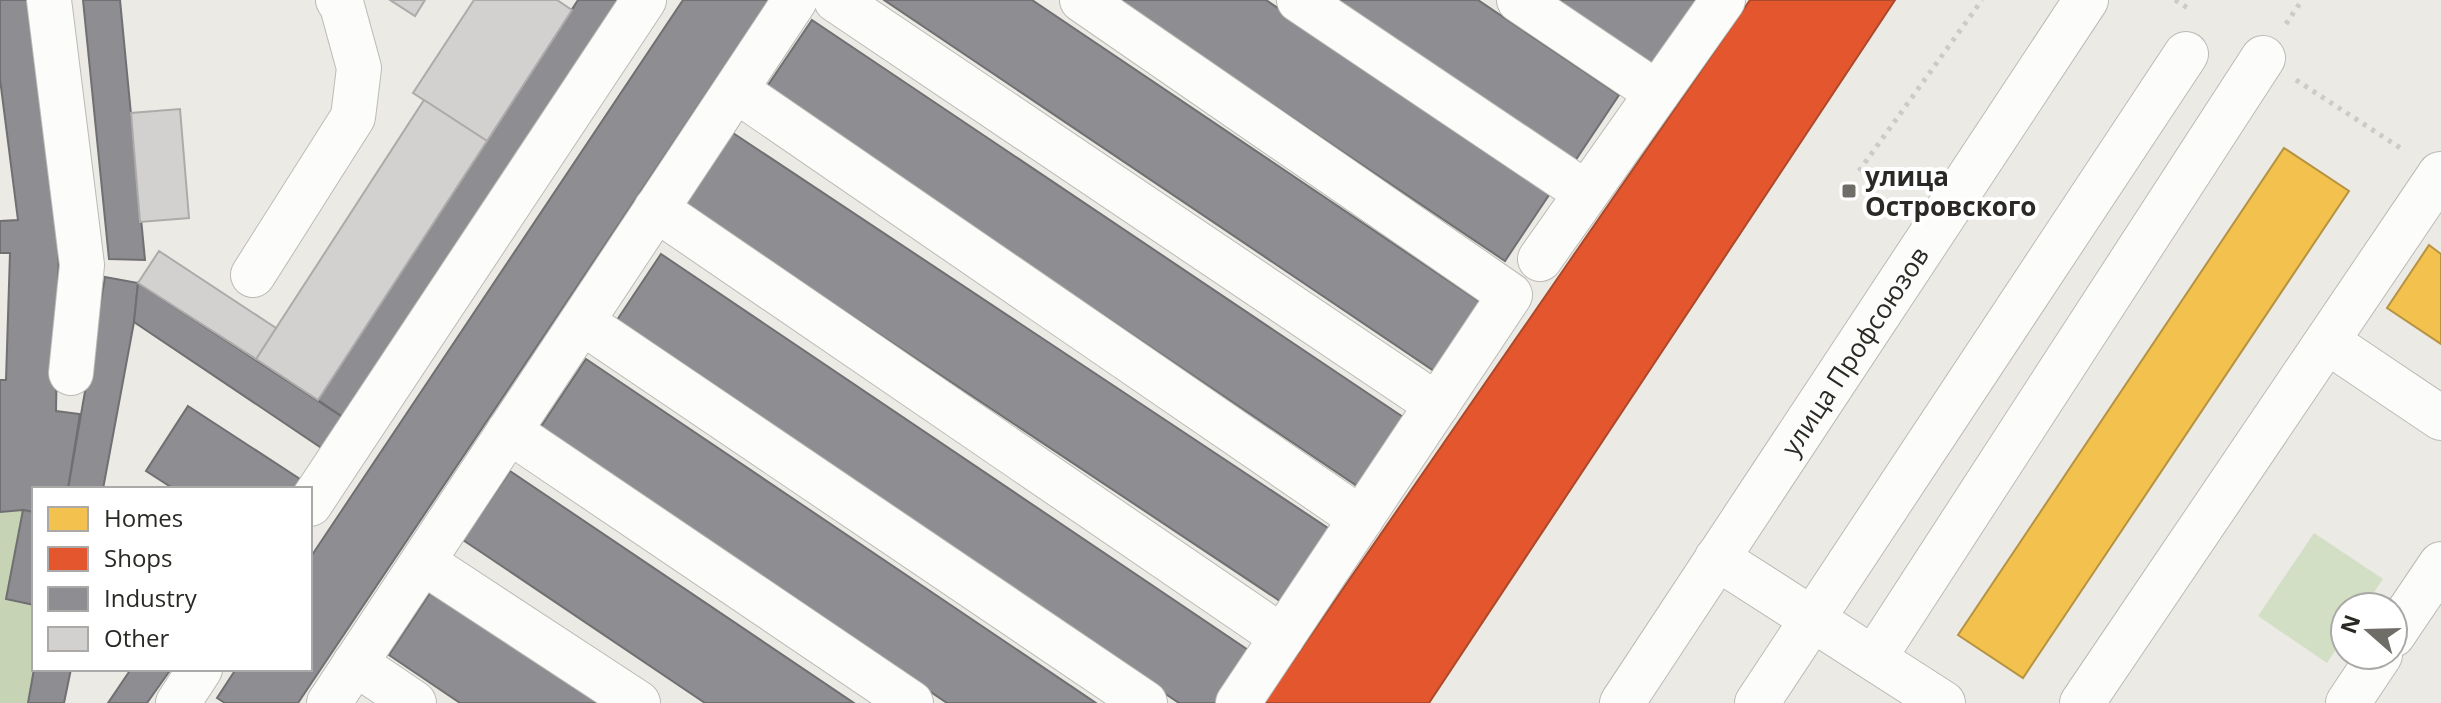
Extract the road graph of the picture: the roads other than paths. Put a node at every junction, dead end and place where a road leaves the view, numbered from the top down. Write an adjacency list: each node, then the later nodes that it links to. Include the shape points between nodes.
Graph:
1 (49, 0): 22 (main road, via 82,265)
2 (338, 0): 19 (main road, via 359,68 353,117)
3 (644, 0): 26 (main road)
4 (795, 0): 13 (main road)
5 (836, 0): 23 (main road)
6 (1082, 0): 23 (main road, via 1510,295)
7 (1299, 0): 16 (main road)
8 (1519, 0): 14 (main road)
9 (1723, 0): 14 (main road)
10 (2086, 0): 28 (main road, улица Профсоюзов)
11 (2193, 35): 32 (main road)
12 (2263, 58): 34 (main road)
13 (736, 90): 17 (main road); 27 (main road)
14 (1657, 93): 16 (main road)
15 (2440, 174): 21 (main road)
16 (1586, 193): 18 (main road)
17 (656, 209): 20 (main road); 33 (main road)
18 (1540, 259)
19 (253, 275)
20 (582, 322): 25 (main road); 41 (main road)
21 (2328, 342): 24 (main road); 46 (main road)
22 (71, 373)
23 (1437, 405): 27 (main road)
24 (2441, 418)
25 (509, 431): 29 (main road); 40 (main road)
26 (312, 501)
27 (1361, 519): 33 (main road)
28 (1717, 558): 32 (main road); 43 (main road, улица Профсоюзов)
29 (423, 562): 35 (main road); 39 (main road)
30 (2441, 564): 31 (main road)
31 (2409, 611)
32 (1814, 619): 34 (main road); 44 (main road)
33 (1282, 637): 42 (main road)
34 (1874, 658): 45 (main road)
35 (355, 663): 37 (main road); 38 (main road)
36 (2369, 671): 47 (main road)
37 (329, 703)
38 (414, 703)
39 (638, 703)
40 (911, 703)
41 (1145, 703)
42 (1238, 703)
43 (1622, 703)
44 (1757, 703)
45 (1943, 703)
46 (2083, 703)
47 (2348, 703)

